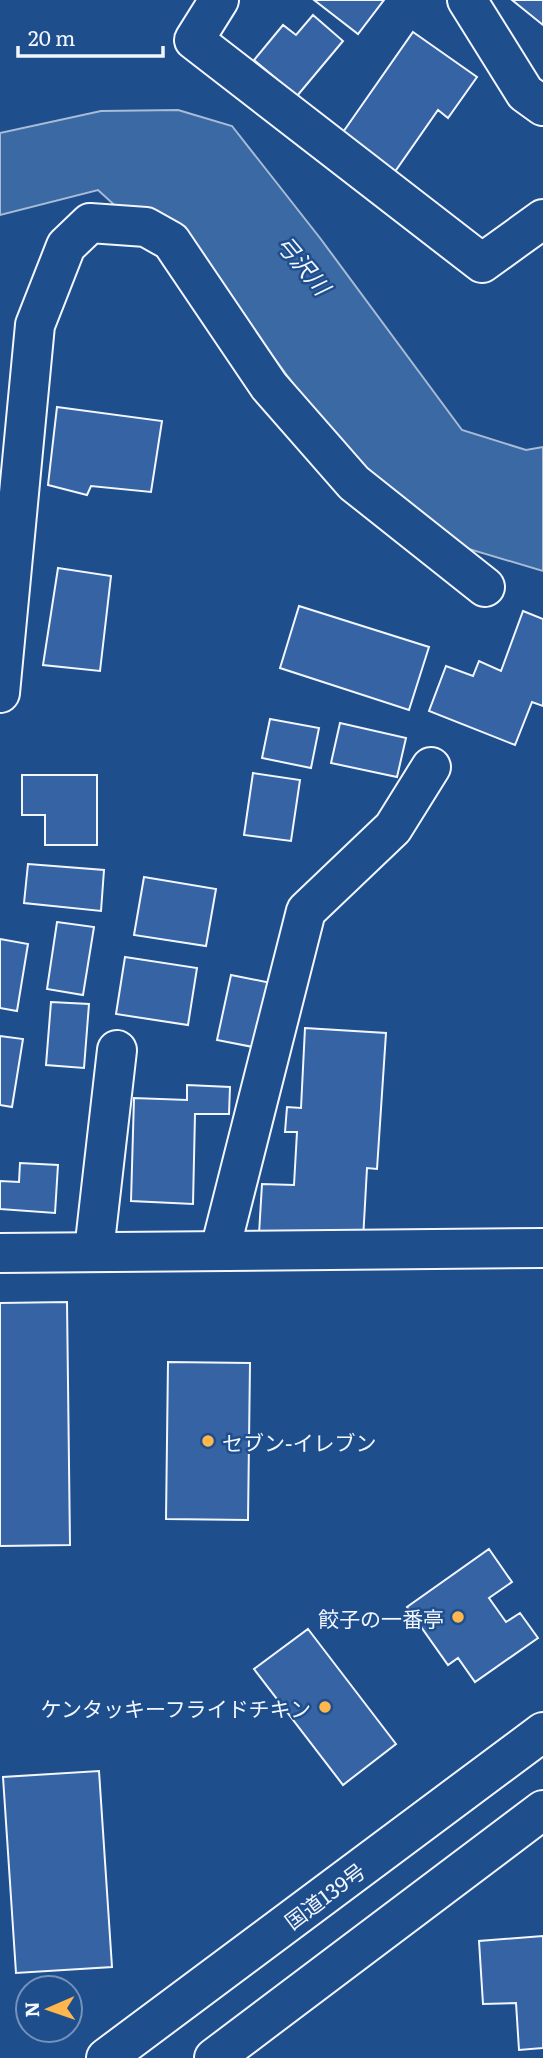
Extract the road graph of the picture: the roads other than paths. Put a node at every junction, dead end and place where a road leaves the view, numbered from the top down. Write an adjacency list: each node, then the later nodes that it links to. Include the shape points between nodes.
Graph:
1 (219, 0): 4 (main road, via 194,40 482,263)
2 (467, 0): 3 (main road, via 525,93)
3 (543, 106)
4 (543, 219)
5 (485, 587): 6 (main road, via 354,483 269,386 171,241 146,228 90,223 66,246 35,325)
6 (0, 693)
7 (432, 768): 10 (main road, via 393,828 306,911)
8 (117, 1049): 11 (main road)
9 (543, 1248): 10 (main road)
10 (219, 1250): 11 (main road)
11 (94, 1251): 12 (main road)
12 (0, 1253)
13 (543, 1732): 15 (main road, 国道139号)
14 (543, 1810): 16 (main road)
15 (106, 2058)
16 (214, 2058)

